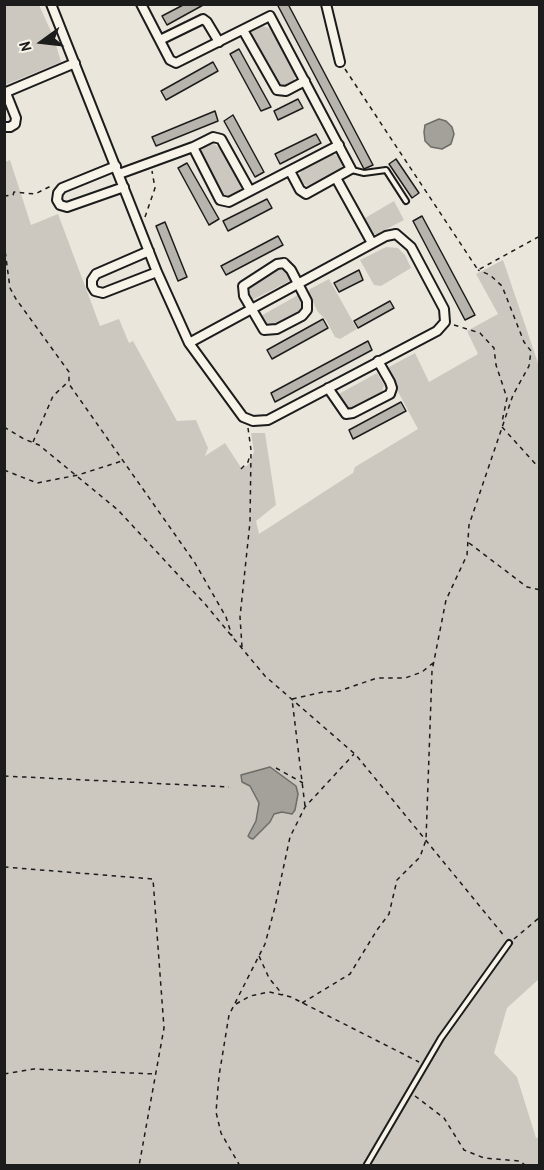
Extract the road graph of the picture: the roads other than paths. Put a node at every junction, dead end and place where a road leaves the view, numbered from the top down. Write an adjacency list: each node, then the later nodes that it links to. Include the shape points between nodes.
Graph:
1 (63, 4): 4 (street)
2 (141, 4): 6 (street)
3 (326, 4): 8 (street)
4 (52, 7): 9 (street)
5 (243, 30): 7 (street); 10 (street, via 277,90 286,91); 10 (street, via 270,16)
6 (160, 40): 7 (street, via 203,19); 7 (street, via 176,63)
7 (219, 42)
8 (340, 62)
9 (75, 63): 11 (street); 15 (street)
10 (304, 81): 13 (street)
11 (5, 93): 12 (street, via 16,118 15,124)
12 (4, 127)
13 (339, 145): 16 (street); 17 (street)
14 (193, 147): 15 (street); 20 (street, via 213,136 221,139); 20 (street, via 220,200 229,202)
15 (118, 170): 19 (street); 19 (street, via 62,188 57,200 68,207)
16 (351, 170): 18 (street); 21 (lane, via 386,170)
17 (290, 171): 18 (street, via 306,194); 20 (street)
18 (336, 178): 22 (street)
19 (124, 186): 23 (street)
20 (250, 191)
21 (406, 201)
22 (372, 243): 25 (street); 28 (street, via 396,234 411,247 444,309 445,322 437,331)
23 (149, 251): 24 (street); 24 (street, via 96,274 92,286 103,292)
24 (157, 272): 27 (street)
25 (298, 285): 26 (street); 26 (street, via 286,264 277,264 243,286); 26 (street, via 308,304 302,316 277,329 264,330)
26 (252, 310): 27 (street)
27 (189, 344): 29 (street, via 243,417 253,421 268,420)
28 (378, 361): 29 (street); 29 (street, via 390,382 390,394 346,414)
29 (328, 388)
30 (509, 943): 31 (lane, via 441,1038)
31 (366, 1166)

